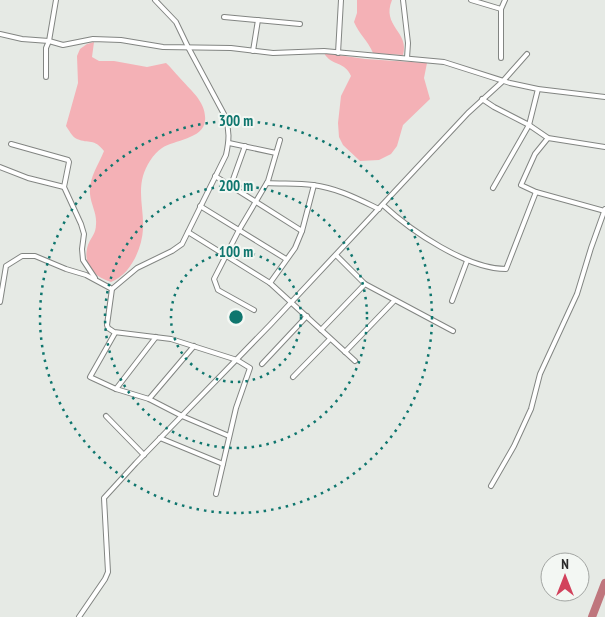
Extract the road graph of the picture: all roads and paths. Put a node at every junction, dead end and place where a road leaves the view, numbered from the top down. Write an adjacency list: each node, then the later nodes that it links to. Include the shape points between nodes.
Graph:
1 (56, 0): 12 (street)
2 (155, 0): 13 (street, via 176,22)
3 (341, 0): 15 (street)
4 (403, 0): 17 (street)
5 (471, 0): 7 (street)
6 (505, 0): 7 (street)
7 (501, 9): 18 (street)
8 (224, 17): 9 (street)
9 (258, 20): 10 (street); 14 (street)
10 (300, 24)
11 (0, 34): 12 (street)
12 (49, 41): 13 (street, via 70,44 93,39 121,40 163,47); 19 (street)
13 (188, 47): 14 (street); 27 (street, via 225,116)
14 (253, 51): 15 (street)
15 (338, 53): 17 (street)
16 (527, 54): 20 (street)
17 (407, 58): 20 (street, via 444,62)
18 (501, 58)
19 (46, 77)
20 (503, 81): 21 (street); 23 (street)
21 (538, 90): 22 (street); 24 (street)
22 (605, 97)
23 (482, 99): 24 (street); 41 (street)
24 (529, 124): 25 (street); 38 (street)
25 (548, 138): 30 (street); 39 (street, via 535,154 521,185)
26 (280, 140): 31 (street)
27 (229, 142): 29 (street); 33 (street)
28 (11, 144): 37 (street, via 68,160 70,165)
29 (245, 146): 31 (street); 35 (street)
30 (605, 147)
31 (276, 153): 34 (street)
32 (0, 167): 37 (street)
33 (215, 176): 35 (street); 42 (street)
34 (267, 183): 36 (street); 40 (street)
35 (231, 185): 40 (street)
36 (314, 185): 43 (street, via 347,194); 46 (street)
37 (64, 187): 52 (street, via 84,234 83,260)
38 (493, 188)
39 (536, 192): 44 (street); 51 (street, via 506,269)
40 (255, 201): 45 (street); 46 (street)
41 (383, 205): 43 (street); 51 (street, via 399,219)
42 (200, 206): 45 (street); 47 (street)
43 (379, 209): 49 (street)
44 (605, 210): 81 (street, via 577,294 540,374 531,409)
45 (238, 230): 48 (street); 50 (street)
46 (302, 231): 50 (street)
47 (188, 232): 48 (street); 55 (street, via 182,244 137,268)
48 (225, 254): 53 (street); 60 (street, via 214,279 218,290)
49 (336, 255): 54 (street); 59 (street)
50 (286, 259): 53 (street)
51 (467, 261): 57 (street)
52 (95, 278): 55 (street); 58 (street, via 35,256 22,256 6,266)
53 (270, 282): 59 (street)
54 (365, 284): 56 (street); 62 (street)
55 (112, 289): 63 (street, via 107,325)
56 (394, 301): 64 (street); 68 (street)
57 (452, 301)
58 (0, 302)
59 (292, 302): 61 (street); 69 (street)
60 (254, 310)
61 (307, 316): 62 (street); 71 (street)
62 (321, 330): 66 (street)
63 (115, 332): 65 (street); 73 (street, via 90,377)
64 (453, 332)
65 (156, 337): 67 (street); 73 (street)
66 (330, 339): 68 (street); 72 (street)
67 (194, 346): 69 (street); 74 (street)
68 (345, 352): 70 (street)
69 (236, 360): 76 (street); 77 (street, via 250,368)
70 (355, 360)
71 (262, 364)
72 (294, 377)
73 (116, 389): 74 (street)
74 (149, 400): 76 (street)
75 (106, 416): 79 (street)
76 (182, 416): 77 (street); 78 (street)
77 (229, 436): 80 (street)
78 (160, 438): 79 (street); 80 (street)
79 (144, 454): 83 (street, via 104,498 108,572)
80 (223, 464): 82 (street)
81 (491, 486)
82 (216, 494)
83 (79, 617)

